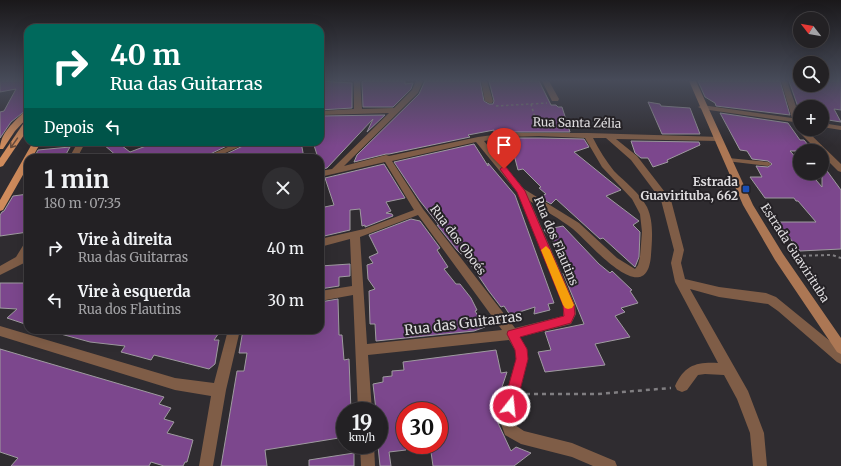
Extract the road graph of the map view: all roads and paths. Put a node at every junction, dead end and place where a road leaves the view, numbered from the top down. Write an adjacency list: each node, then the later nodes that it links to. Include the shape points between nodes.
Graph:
1 (358, 103): 9 (street)
2 (403, 103): 8 (street)
3 (491, 103): 6 (path, via 503,107)
4 (550, 103): 6 (path)
5 (701, 103): 7 (street, Estrada Guavirituba)
6 (532, 104): 16 (path)
7 (702, 106): 12 (street); 21 (street, Estrada Guavirituba)
8 (395, 110): 9 (street); 31 (street)
9 (358, 112): 10 (street)
10 (324, 113)
11 (24, 117): 23 (main road)
12 (793, 124)
13 (829, 126): 14 (street)
14 (841, 128)
15 (24, 129): 27 (main road, one-way to 27)
16 (539, 134): 17 (street, Rua Santa Zélia); 20 (street, Rua Santa Zélia)
17 (588, 135): 18 (street, Rua Santa Zélia); 33 (street, via 602,161 645,212 647,244 643,269 636,274 630,273 577,227)
18 (608, 136): 21 (street, Rua Santa Zélia); 42 (street, via 634,158 666,200 677,239 676,263)
19 (810, 136): 30 (street)
20 (478, 139): 25 (street, Rua Santa Zélia); 33 (street, Rua dos Flautins)
21 (718, 139): 26 (street, Estrada Guavirituba)
22 (236, 146): 24 (street)
23 (0, 147)
24 (217, 154)
25 (386, 158): 31 (street, Rua Santa Zélia); 35 (street, Rua dos Oboés)
26 (728, 160): 28 (lane); 39 (street, Estrada Guavirituba, via 748,205)
27 (0, 164)
28 (768, 164)
29 (24, 165): 34 (main road)
30 (841, 169)
31 (335, 170): 32 (street, Rua Santa Zélia)
32 (324, 173)
33 (521, 191): 45 (street, Rua dos Flautins, via 568,305 570,314)
34 (0, 208)
35 (420, 211): 36 (street); 48 (street, Rua dos Oboés)
36 (355, 235): 37 (street); 43 (street)
37 (324, 242)
38 (24, 254): 41 (street, via 20,260)
39 (779, 257): 40 (path, via 832,255); 49 (street, Estrada Guavirituba)
40 (841, 258)
41 (0, 270)
42 (680, 282): 51 (street, via 719,292 766,298 779,304); 52 (street)
43 (357, 290): 44 (street); 50 (street)
44 (324, 295)
45 (567, 320): 48 (street, Rua das Guitarras)
46 (0, 331): 54 (street, via 175,384)
47 (233, 334): 54 (street)
48 (512, 334): 50 (street, Rua das Guitarras); 55 (street, Rua dos Oboés, via 521,349 522,359)
49 (841, 348)
50 (361, 350): 56 (street)
51 (841, 358)
52 (728, 369): 53 (street, via 694,370); 61 (street, via 754,420)
53 (682, 386): 55 (path, via 630,393 552,396)
54 (219, 390): 58 (street)
55 (513, 393): 60 (street, Rua dos Oboés, via 506,418 510,430 515,434 572,450)
56 (364, 402)
57 (367, 454): 59 (street)
58 (206, 466)
59 (368, 466)
60 (610, 466)
61 (760, 466)

